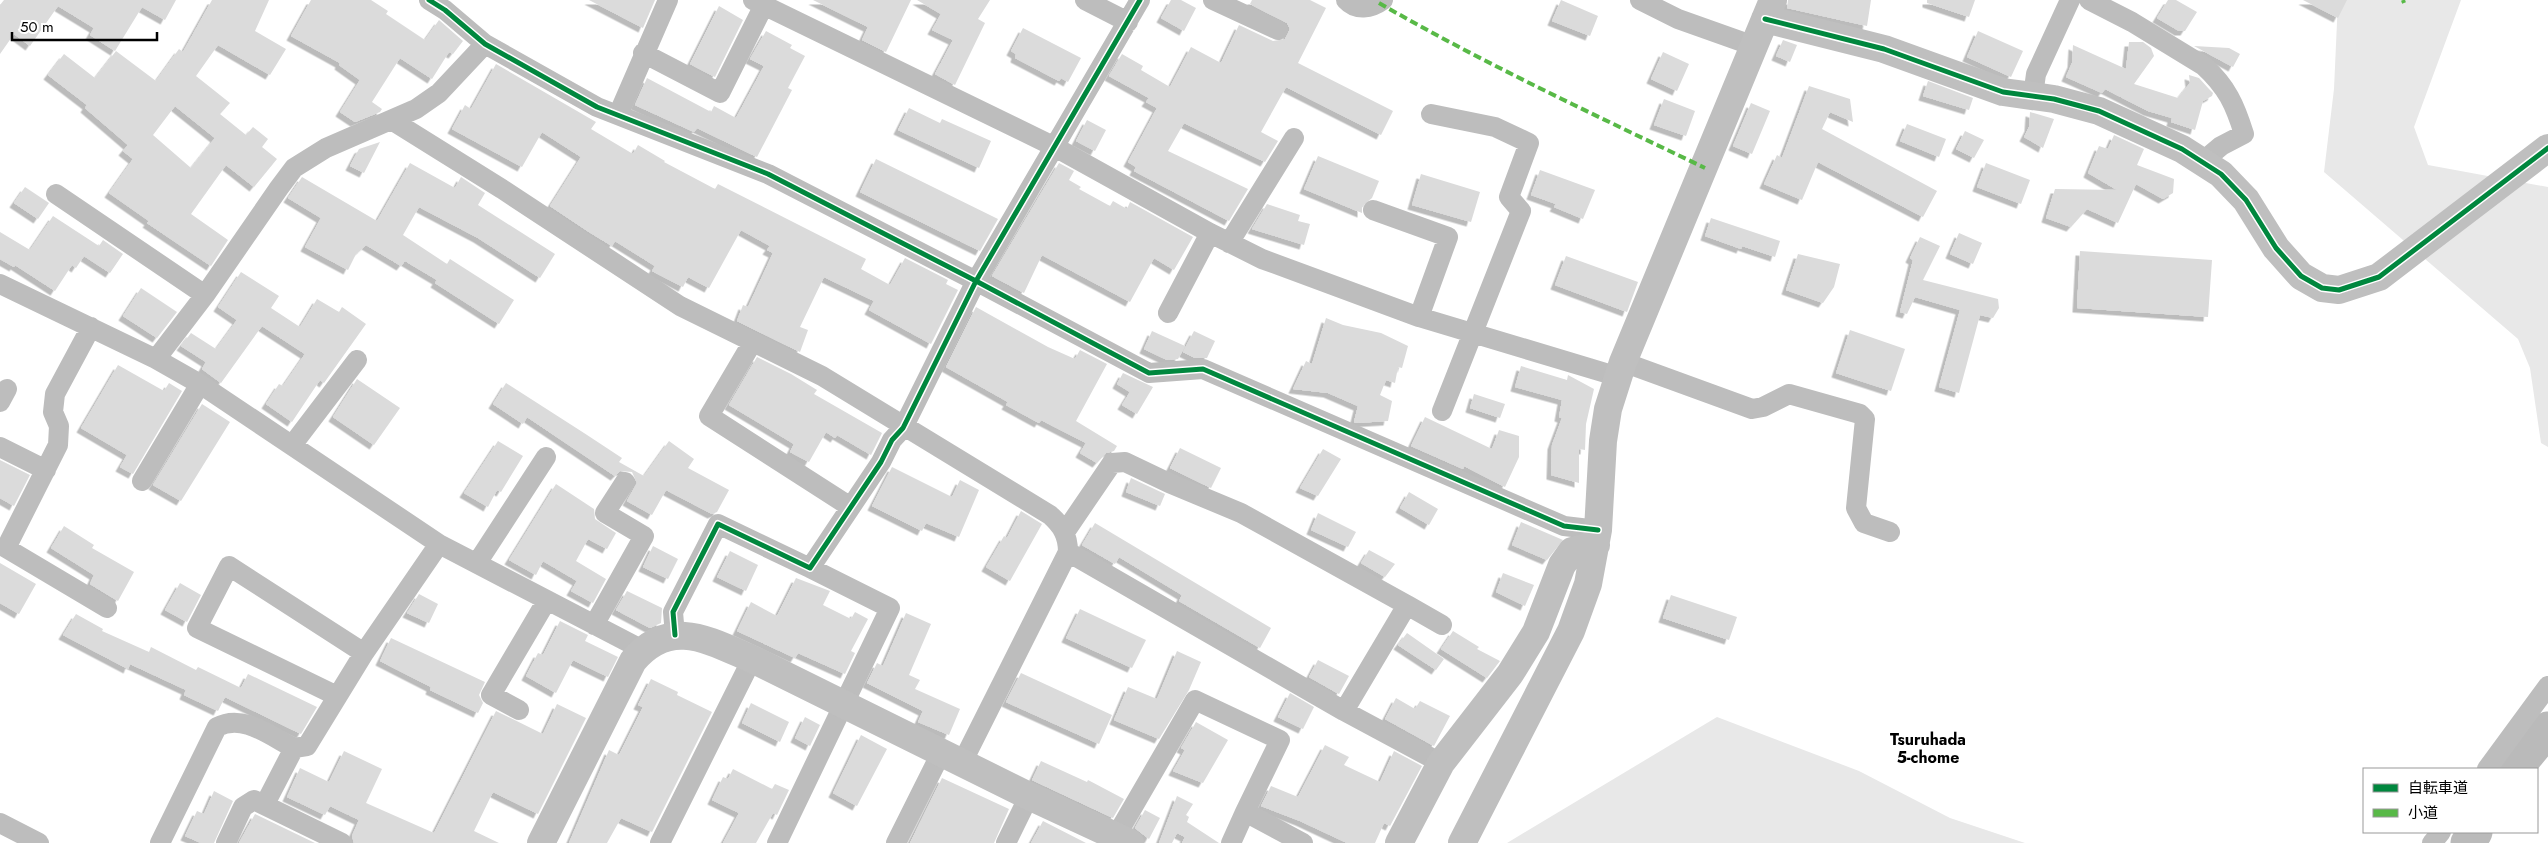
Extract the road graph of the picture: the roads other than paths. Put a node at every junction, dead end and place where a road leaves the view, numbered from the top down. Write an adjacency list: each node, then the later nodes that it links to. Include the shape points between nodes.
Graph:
1 (428, 0): 15 (street)
2 (668, 0): 17 (street)
3 (1085, 0): 13 (street)
4 (1140, 0): 13 (street)
5 (1213, 0): 14 (street)
6 (1346, 0): 7 (street, via 1352,6 1364,8)
7 (1383, 0)
8 (1640, 0): 16 (street, via 1678,19)
9 (2070, 0): 18 (street, via 2036,74)
10 (2089, 0): 25 (street, via 2204,66 2234,103 2244,134 2221,146)
11 (758, 3): 17 (street, via 720,93); 23 (street)
12 (1769, 9): 16 (street); 18 (street, via 2003,92)
13 (1128, 22): 23 (street)
14 (1278, 30)
15 (485, 44): 20 (street); 21 (street, via 438,93)
16 (1754, 46): 40 (street)
17 (643, 53): 20 (street)
18 (2033, 96): 25 (street, via 2099,111 2182,149)
19 (1431, 114): 36 (street, via 1495,127 1529,143 1509,197 1522,211)
20 (618, 115): 30 (street, via 768,174)
21 (393, 121): 32 (street, via 326,148 294,168); 37 (street, via 502,188 680,306)
22 (1294, 138): 29 (street)
23 (1053, 146): 28 (street); 30 (street)
24 (2548, 148): 25 (street, via 2380,278 2340,290 2322,288 2301,276 2276,248 2246,200 2221,174)
25 (2202, 162)
26 (56, 194): 32 (street)
27 (1374, 210): 34 (street, via 1448,237)
28 (1210, 233): 29 (street); 33 (street)
29 (1229, 242): 34 (street, via 1262,259)
30 (976, 281): 43 (street); 53 (street, via 1150,373 1203,369)
31 (0, 284): 35 (street)
32 (205, 295): 38 (street)
33 (1168, 313)
34 (1419, 317): 36 (street)
35 (91, 327): 38 (street); 47 (street, via 55,394 53,412 59,426 58,445)
36 (1472, 335): 40 (street); 42 (street)
37 (752, 343): 43 (street, via 822,376); 50 (street, via 709,416)
38 (156, 359): 41 (street)
39 (357, 360): 44 (street)
40 (1621, 370): 52 (street, via 1752,409 1789,394 1860,414 1865,419 1856,508 1864,523); 53 (street, via 1608,409 1603,441)
41 (200, 384): 44 (street); 48 (street)
42 (1442, 411)
43 (903, 428): 50 (street); 51 (street, via 1050,515)
44 (293, 444): 54 (street)
45 (0, 447): 47 (street)
46 (546, 458): 57 (street)
47 (46, 470): 55 (street)
48 (142, 481)
49 (625, 482): 63 (street, via 605,513 644,536)
50 (849, 506): 58 (street)
51 (1065, 532): 56 (street); 60 (street, via 1112,463 1125,462 1241,513)
52 (1890, 532)
53 (1597, 538): 75 (street, via 1572,552 1562,565 1536,632 1510,674); 95 (street, via 1588,584 1571,631)
54 (439, 544): 57 (street); 66 (street)
55 (3, 551): 61 (street)
56 (1068, 552): 72 (street); 74 (street)
57 (477, 563): 59 (street)
58 (810, 568): 64 (street, via 718,524 674,612); 70 (street, via 890,608)
59 (547, 600): 63 (street); 71 (street, via 491,695)
60 (1407, 605): 62 (street); 72 (street)
61 (107, 608)
62 (1442, 624)
63 (594, 625): 65 (street)
64 (675, 635): 65 (street); 67 (street, via 708,640)
65 (643, 650): 87 (street, via 633,662)
66 (364, 653): 69 (street); 69 (street, via 229,566 197,628)
67 (752, 659): 70 (street); 88 (street)
68 (2548, 686): 76 (street)
69 (337, 696): 73 (street, via 307,746)
70 (844, 705): 74 (street); 89 (street)
71 (519, 710)
72 (1344, 711): 75 (street)
73 (294, 748): 78 (street); 85 (street, via 241,721 217,727)
74 (952, 758): 77 (street); 90 (street)
75 (1441, 763): 94 (street)
76 (2488, 768)
77 (1029, 796): 83 (street); 91 (street)
78 (265, 804): 82 (street); 86 (street, via 254,800 243,807)
79 (1245, 812): 83 (street, via 1280,740 1195,700); 92 (street); 93 (street)
80 (0, 823): 84 (street)
81 (2440, 833): 96 (street)
82 (335, 841)
83 (1119, 841)
84 (39, 843)
85 (160, 843)
86 (226, 843)
87 (541, 843)
88 (660, 843)
89 (777, 843)
90 (896, 843)
91 (1006, 843)
92 (1231, 843)
93 (1302, 843)
94 (1399, 843)
95 (1462, 843)
96 (2432, 843)

